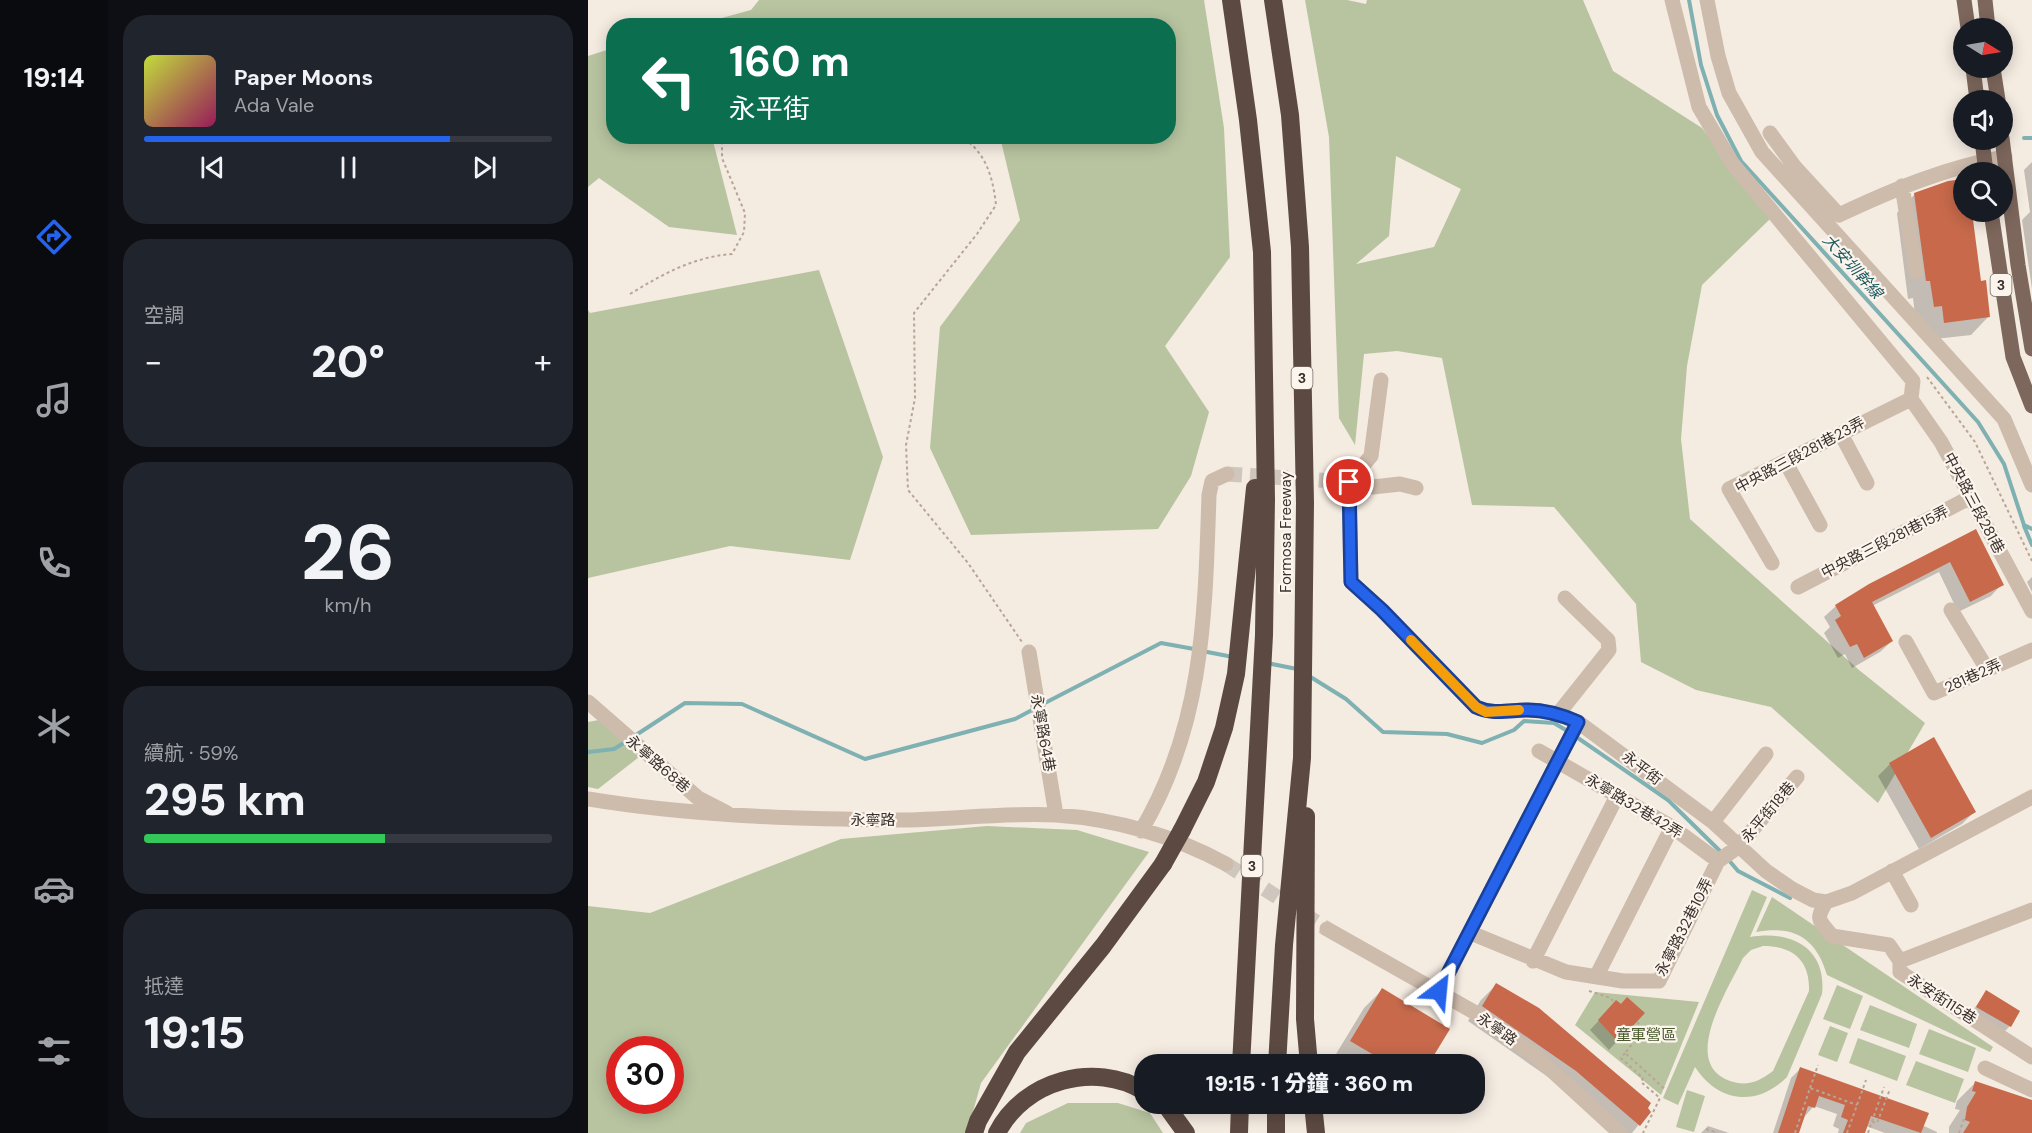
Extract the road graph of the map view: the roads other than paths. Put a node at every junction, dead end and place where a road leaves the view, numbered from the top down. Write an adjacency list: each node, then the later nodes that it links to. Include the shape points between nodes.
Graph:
1 (1232, 0): 16 (highway, Formosa Freeway / 3)
2 (1274, 0): 46 (highway, Formosa Freeway / 3, via 1290,115 1300,247 1305,503)
3 (1672, 0): 21 (street, via 1699,107 1732,163 1913,381)
4 (1707, 0): 28 (street, via 1729,93 1762,152 2004,419)
5 (1964, 0): 7 (main road)
6 (1985, 0): 8 (main road)
7 (1967, 18)
8 (1987, 18)
9 (1770, 133): 14 (street, via 1839,215)
10 (2004, 150): 11 (main road, 3)
11 (2005, 157): 12 (street); 18 (main road, 3)
12 (1995, 162)
13 (1953, 174): 14 (street)
14 (1902, 186): 17 (street)
15 (1993, 222): 19 (main road, 3)
16 (1262, 252): 70 (highway, Formosa Freeway / 3, via 1266,499 1263,662); 81 (highway, bridge, via 1255,498 1238,658 1224,728 1206,782 1163,864 1017,1052)
17 (1916, 272)
18 (2032, 348): 19 (street)
19 (2013, 357): 22 (main road, 3)
20 (1381, 380): 26 (street, via 1371,456)
21 (1911, 399): 23 (street, 中央路三段281巷23弄); 30 (street, 中央路三段281巷, via 1941,442)
22 (2032, 406)
23 (1841, 434): 24 (street, 中央路三段281巷23弄); 27 (street)
24 (1785, 461): 31 (street); 32 (street, 中央路三段281巷23弄, via 1729,489)
25 (1227, 474): 56 (street, via 1212,481 1209,495 1201,659 1191,710 1161,798)
26 (1349, 482): 29 (street); 42 (street, 永平街, via 1351,582 1476,707 1486,712 1530,710)
27 (1867, 483)
28 (2032, 485)
29 (1416, 488)
30 (1971, 497): 33 (street, 中央路三段281巷15弄); 36 (street, 中央路三段281巷)
31 (1820, 525)
32 (1772, 563)
33 (1798, 587)
34 (1565, 598): 42 (street, via 1608,640 1609,650)
35 (1951, 610): 40 (street)
36 (2032, 611)
37 (1906, 642): 40 (street, 281巷2弄, via 1934,693)
38 (2032, 650): 40 (street, 281巷2弄)
39 (1029, 652): 52 (street, 永寧路64巷)
40 (1987, 669)
41 (588, 702): 53 (street, 永寧路68巷, via 698,798)
42 (1558, 714): 43 (street, 永平街)
43 (1578, 722): 47 (street); 54 (street, 永平街)
44 (1539, 751): 47 (street, 永寧路32巷42弄)
45 (1766, 754): 54 (street)
46 (1302, 758): 71 (highway, Formosa Freeway / 3); 72 (highway)
47 (1558, 761): 49 (street, 永寧路32巷42弄); 65 (street)
48 (1797, 777): 57 (street, 永平街18巷)
49 (1617, 796): 55 (street, 永寧路32巷42弄); 66 (street)
50 (2032, 797): 60 (street)
51 (588, 799): 53 (street, 永寧路)
52 (1056, 815): 53 (street, 永寧路, via 912,820); 56 (street, 永寧路)
53 (735, 817)
54 (1713, 822): 57 (street, 永平街)
55 (1672, 827): 58 (street, 永寧路32巷42弄); 68 (street)
56 (1141, 831): 59 (street, 永寧路, via 1195,847)
57 (1738, 847): 58 (street); 61 (street, 永平街, via 1792,889)
58 (1718, 861): 68 (street, 永寧路32巷10弄, via 1659,981)
59 (1226, 864)
60 (1893, 871): 61 (street); 62 (street)
61 (1826, 902): 67 (street, 永安街115巷, via 1818,915 1819,921 1832,936 1889,945)
62 (1911, 905)
63 (2032, 910): 67 (street)
64 (1327, 929): 69 (street, 永寧路)
65 (1471, 933): 66 (street, 永寧路32巷10弄); 69 (street)
66 (1533, 961): 68 (street, 永寧路32巷10弄)
67 (1900, 962): 73 (street, 永安街115巷, via 1900,972)
68 (1596, 977)
69 (1439, 991): 87 (street, 永寧路, via 1537,1057)
70 (1242, 1054)
71 (1278, 1054)
72 (1309, 1054)
73 (2032, 1057)
74 (1985, 1068): 76 (street)
75 (1134, 1087): 82 (highway, via 1110,1077 1078,1076 1049,1085 1020,1103)
76 (2032, 1090)
77 (1172, 1114): 83 (highway)
78 (1240, 1114): 84 (highway)
79 (1276, 1114): 85 (highway)
80 (1314, 1114): 86 (highway)
81 (974, 1133)
82 (997, 1133)
83 (1186, 1133)
84 (1239, 1133)
85 (1276, 1133)
86 (1316, 1133)
87 (1620, 1133)

